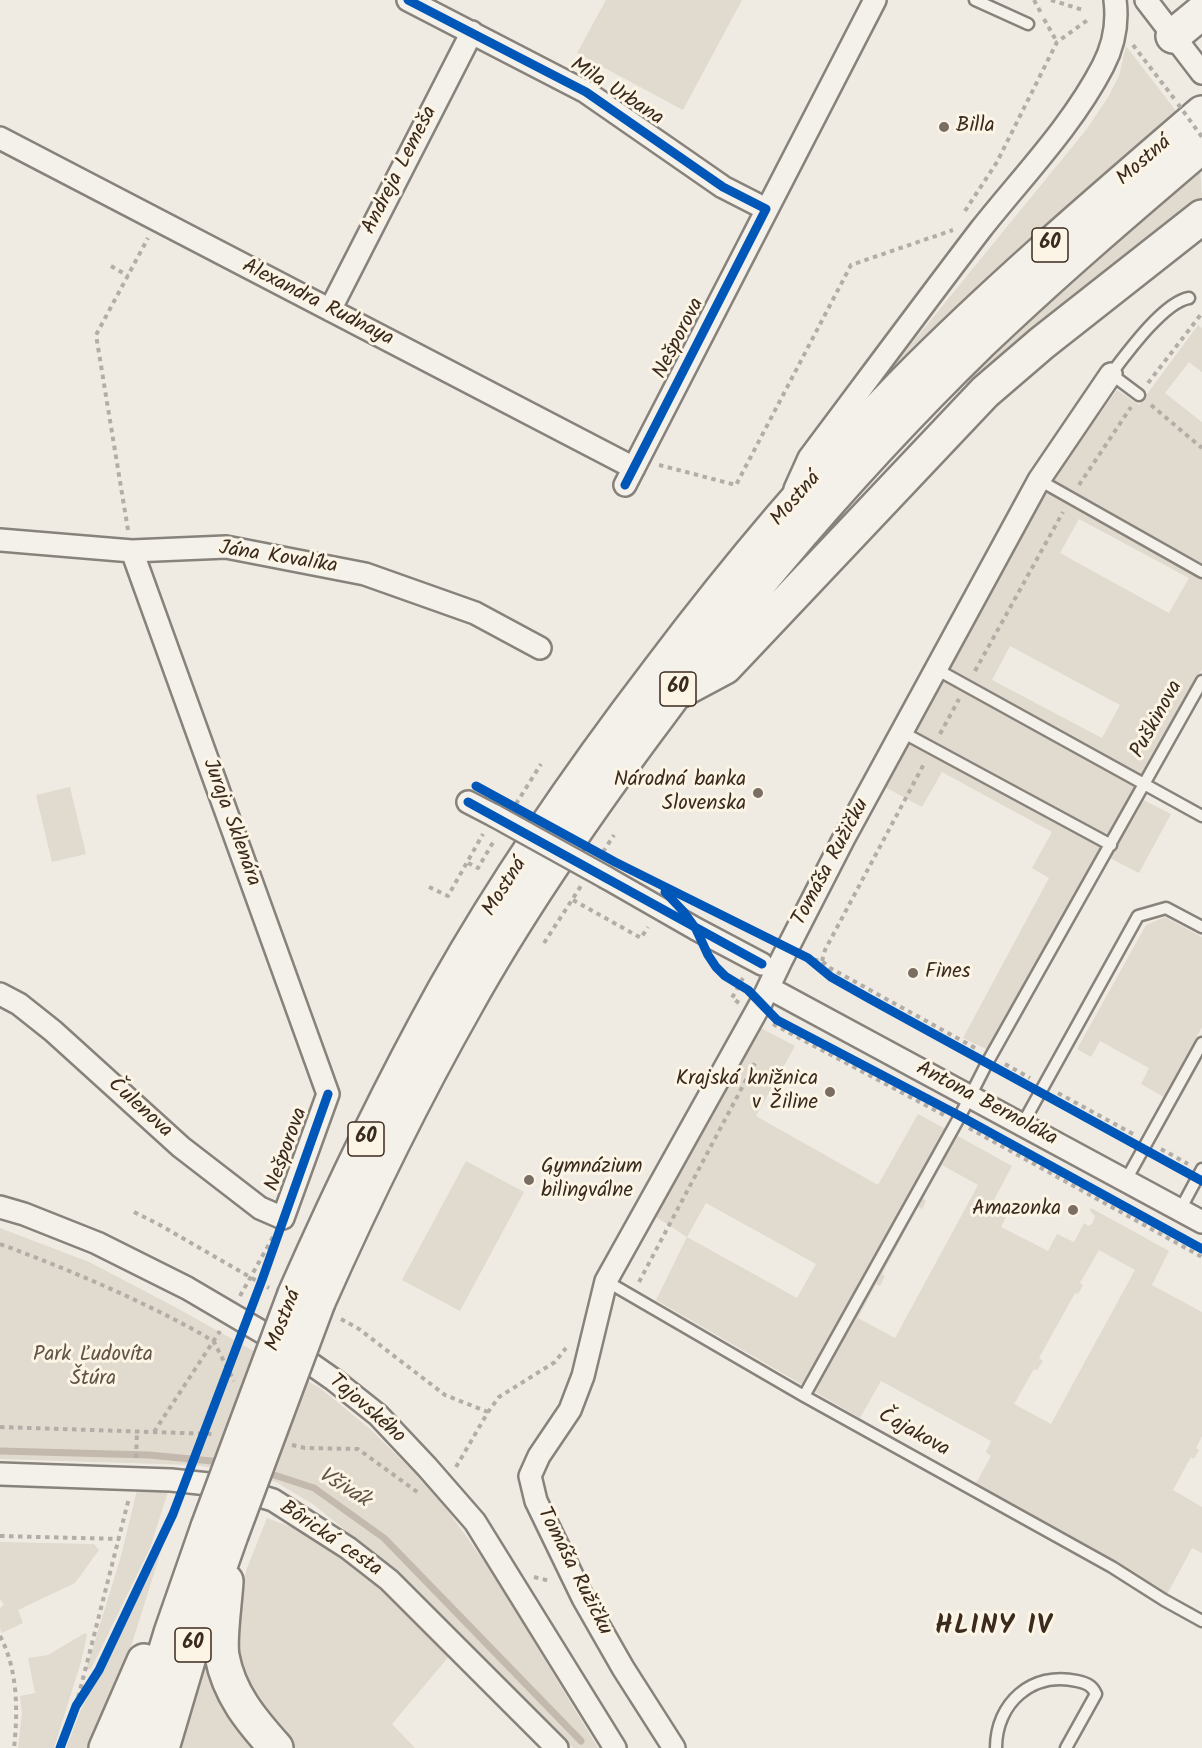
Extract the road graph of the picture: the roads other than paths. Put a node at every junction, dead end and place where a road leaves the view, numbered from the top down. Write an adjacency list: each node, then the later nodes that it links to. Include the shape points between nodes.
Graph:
1 (408, 0): 8 (street, Mila Urbana)
2 (875, 0): 14 (street, Nešporova)
3 (975, 0): 7 (lane)
4 (1114, 0): 22 (street, via 1114,36 1105,63 1081,105 809,458)
5 (1146, 0): 9 (street)
6 (1202, 12): 9 (main road)
7 (1028, 24)
8 (472, 32): 14 (street, Mila Urbana, via 586,92 723,187); 17 (street, Andreja Lemeša)
9 (1173, 36): 10 (street)
10 (1202, 73)
11 (1190, 108): 22 (main road, Mostná / 60, via 965,322)
12 (0, 138): 17 (street, Alexandra Rudnaya)
13 (1202, 146): 29 (main road, Mostná / 60, via 1045,283 922,402 774,565)
14 (766, 209): 20 (street, Nešporova)
15 (1202, 217): 29 (main road, via 985,392 725,667)
16 (1189, 298): 18 (lane, via 1169,307)
17 (330, 310): 20 (street, Alexandra Rudnaya)
18 (1110, 374): 19 (lane); 21 (street, Tomáša Ružičku)
19 (1139, 395)
20 (630, 477)
21 (1039, 480): 25 (lane); 27 (street, Tomáša Ružičku)
22 (782, 516): 50 (main road, Mostná / 60, via 609,735 496,902 445,988 338,1196)
23 (0, 540): 24 (street, Jána Kovalíka)
24 (132, 551): 26 (street, Jána Kovalíka, via 226,547 365,574 475,613); 40 (street, Juraja Sklenára)
25 (1202, 572)
26 (540, 648)
27 (936, 669): 30 (street, Tomáša Ružičku); 31 (lane)
28 (1202, 681): 31 (lane, Puškinova)
29 (674, 694): 50 (main road, Mostná / 60, via 577,825 520,914 467,1003)
30 (902, 732): 34 (lane); 38 (street, Tomáša Ružičku)
31 (1145, 784): 33 (lane, Puškinova); 34 (lane)
32 (468, 802): 36 (street, bridge, via 499,808 607,878)
33 (1202, 816)
34 (1111, 845): 41 (lane)
35 (1202, 927): 42 (lane, via 1166,908 1138,916)
36 (762, 964)
37 (0, 994): 47 (street, Čulenova, via 54,1030 181,1147 260,1208)
38 (765, 996): 41 (street, Antona Bernoláka); 49 (street, Tomáša Ružičku)
39 (1202, 1043): 44 (lane)
40 (328, 1094): 47 (street, Nešporova)
41 (969, 1096): 42 (street, Antona Bernoláka); 51 (lane)
42 (1022, 1125): 44 (street, Antona Bernoláka)
43 (1199, 1173): 46 (lane)
44 (1126, 1180): 46 (street, Antona Bernoláka)
45 (0, 1207): 60 (street, Tajovského, via 97,1243 187,1288 284,1345 378,1415 475,1522)
46 (1180, 1210): 48 (street, Antona Bernoláka)
47 (283, 1218)
48 (1202, 1222)
49 (606, 1281): 51 (lane, Čajakova); 61 (street, Tomáša Ružičku, via 584,1376 570,1410 539,1456 531,1476 536,1501 583,1598)
50 (307, 1302): 53 (main road, Mostná / 60, bridge)
51 (804, 1396): 54 (lane, Čajakova)
52 (0, 1474): 59 (street, Bôrická cesta, via 171,1480 227,1486 273,1500 348,1548 389,1580)
53 (217, 1537): 55 (main road, via 128,1695); 56 (main road, Mostná / 60, via 171,1633); 57 (main road, Mostná / 60, via 194,1640); 58 (main road, via 222,1654 231,1688 249,1718)
54 (1202, 1621)
55 (106, 1748)
56 (136, 1748)
57 (162, 1748)
58 (276, 1748)
59 (557, 1748)
60 (615, 1748)
61 (674, 1748)
62 (996, 1748): 63 (lane, via 999,1724 1014,1699 1038,1682 1054,1678 1086,1683 1096,1694)
63 (1066, 1748)

